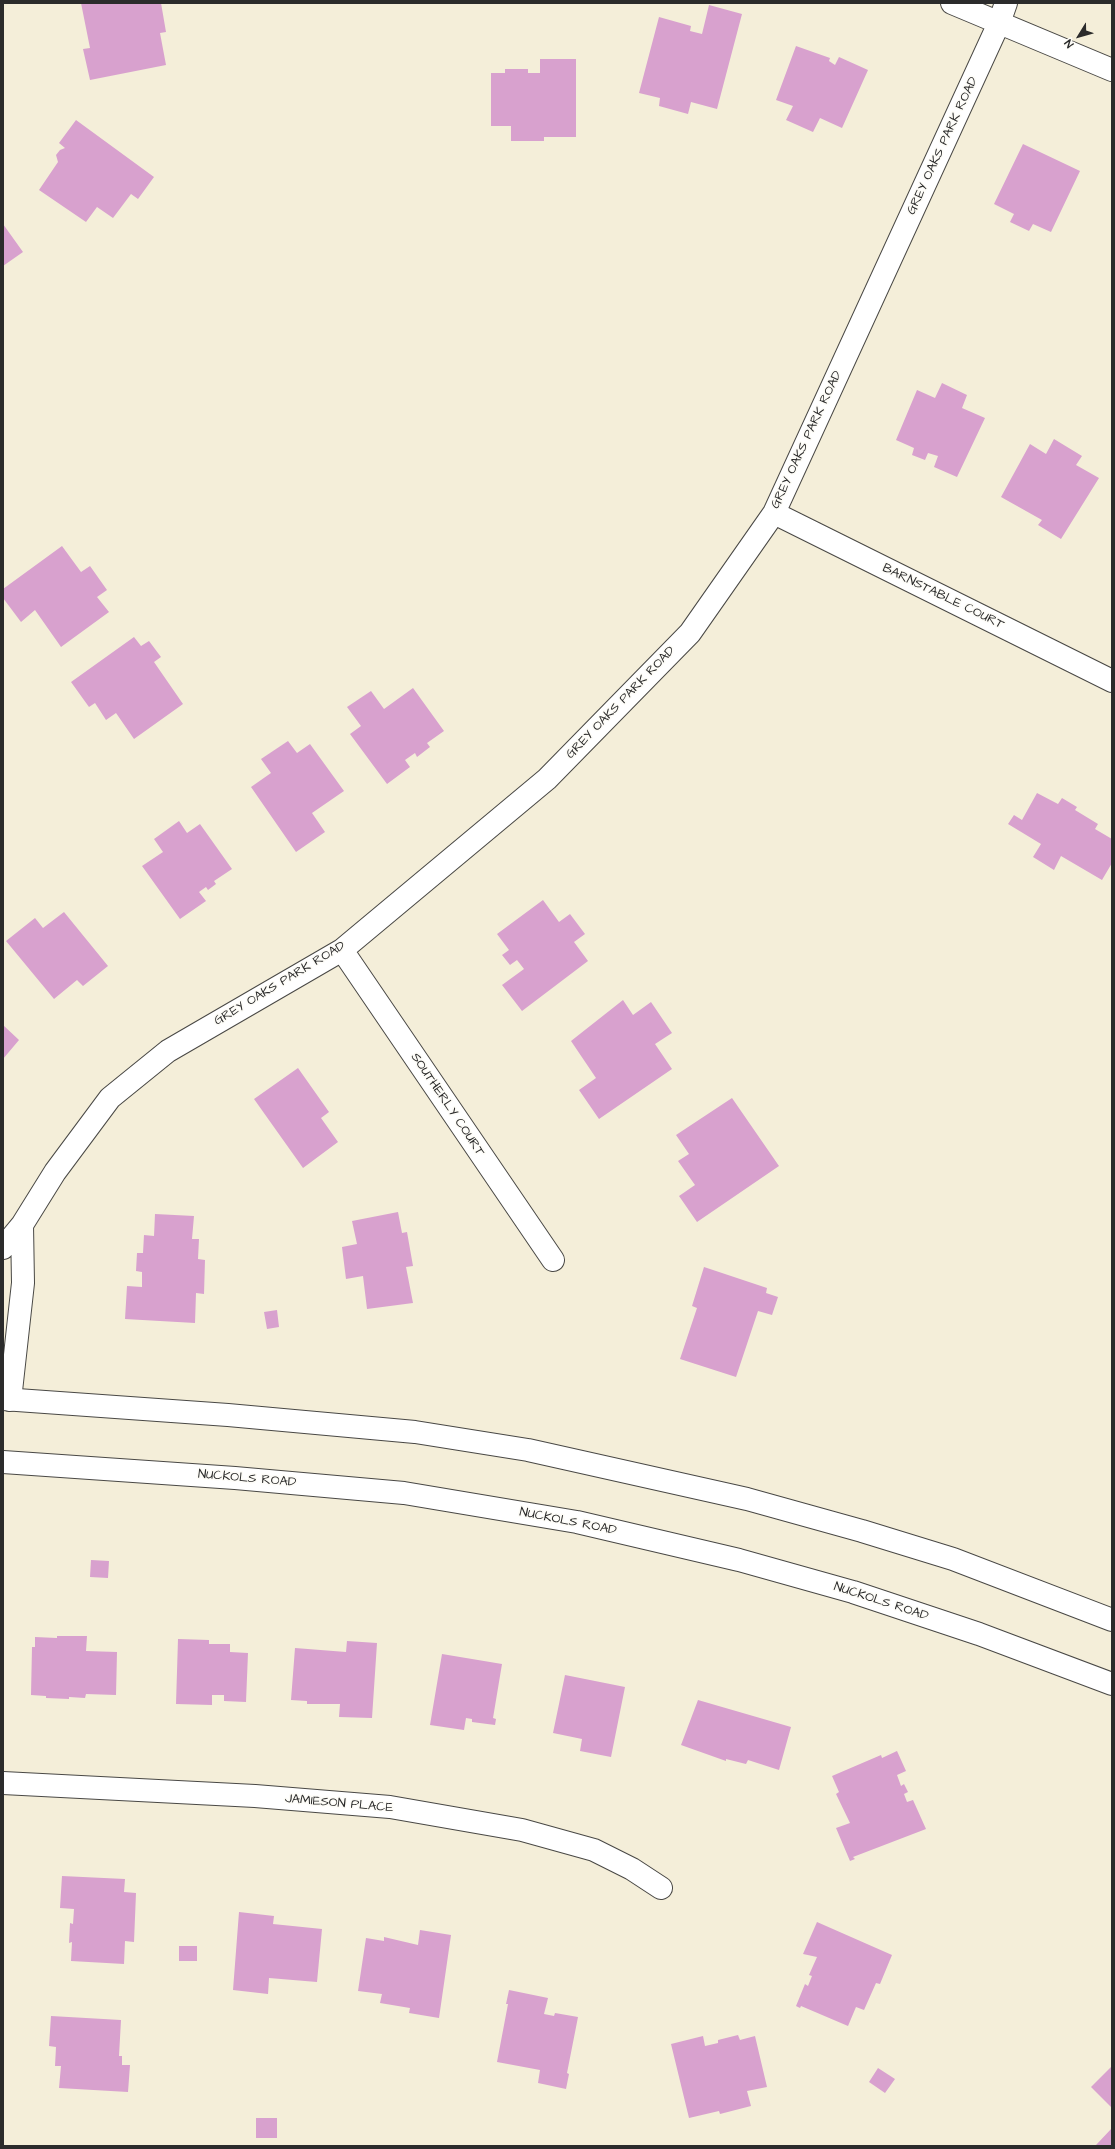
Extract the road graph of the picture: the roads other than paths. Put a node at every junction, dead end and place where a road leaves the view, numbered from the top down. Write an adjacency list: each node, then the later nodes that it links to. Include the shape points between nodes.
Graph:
1 (952, 3): 2 (street)
2 (1003, 13): 3 (street); 4 (street, GREY OAKS PARK ROAD)
3 (1112, 70)
4 (774, 513): 5 (street, BARNSTABLE COURT); 6 (street, GREY OAKS PARK ROAD, via 690,633 547,779)
5 (1112, 681)
6 (342, 950): 7 (street, GREY OAKS PARK ROAD, via 168,1051 110,1098 55,1172); 9 (street, SOUTHERLY COURT)
7 (22, 1225): 8 (street, GREY OAKS PARK ROAD); 10 (street, via 23,1283)
8 (3, 1248)
9 (553, 1260)
10 (7, 1399): 12 (street, via 414,1432 528,1450 747,1499 862,1531 953,1559)
11 (3, 1462): 13 (street, NUCKOLS ROAD, via 404,1493 577,1522 739,1560 853,1592 979,1634)
12 (1112, 1620)
13 (1112, 1684)
14 (3, 1783): 15 (street, JAMIESON PLACE, via 255,1796 390,1807 522,1830 594,1850 632,1869)
15 (661, 1888)

